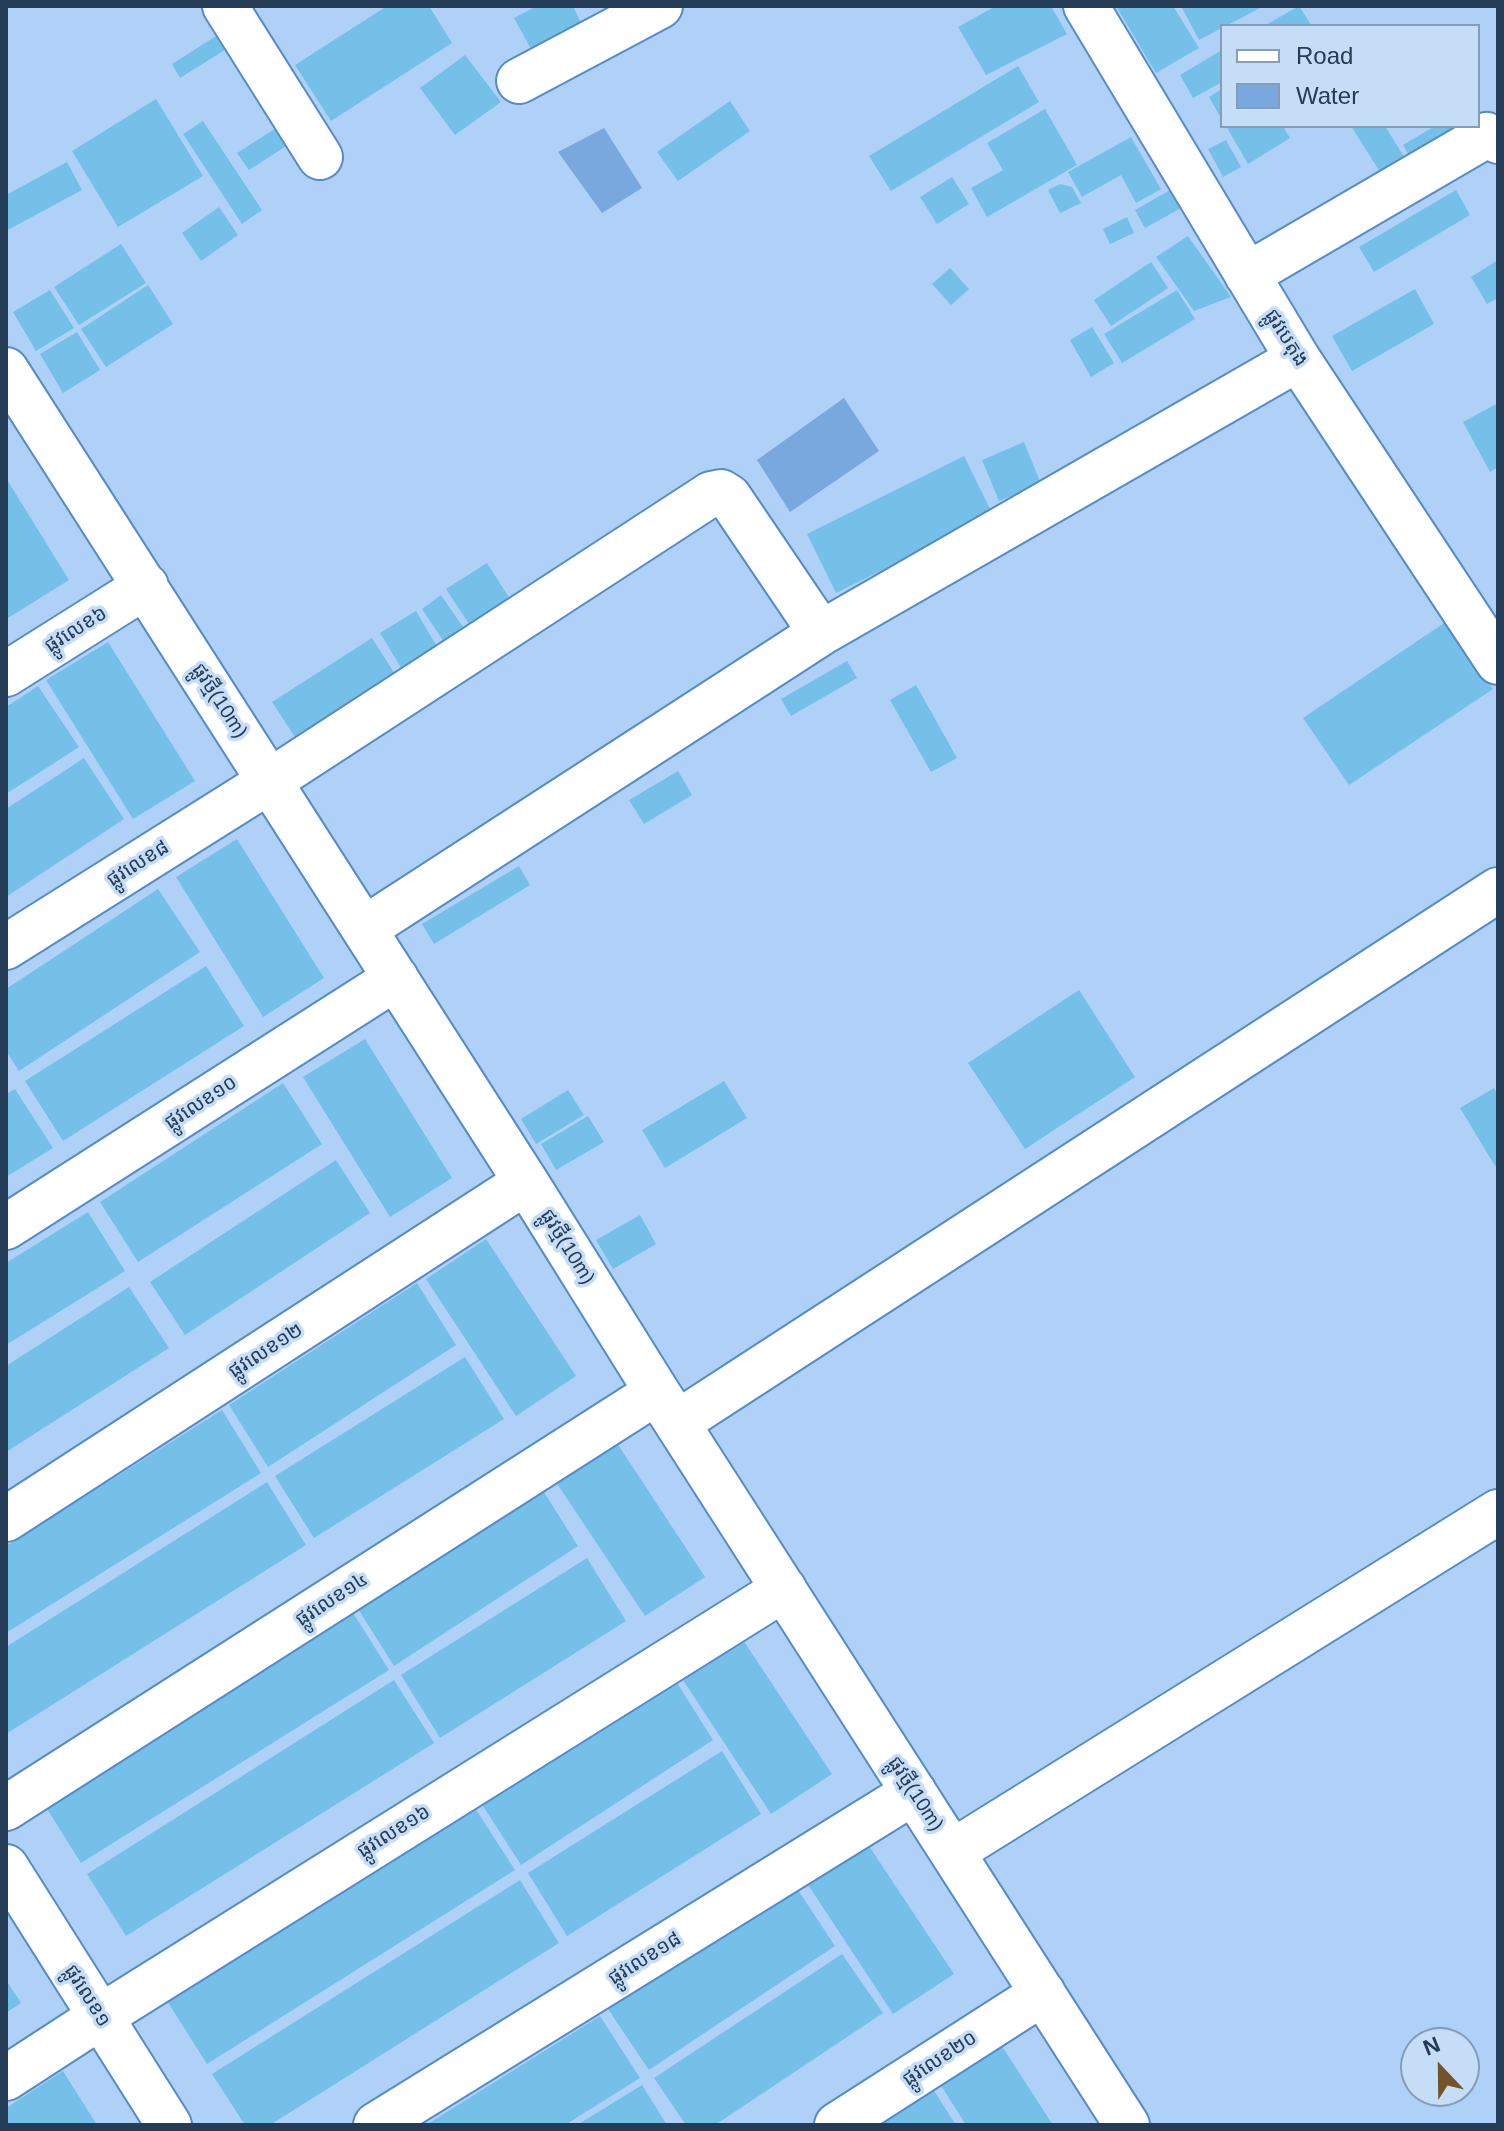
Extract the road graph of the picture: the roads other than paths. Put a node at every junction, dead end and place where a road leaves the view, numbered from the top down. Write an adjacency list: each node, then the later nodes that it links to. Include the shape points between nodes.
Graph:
1 (225, 6): 6 (street)
2 (660, 6): 4 (street)
3 (1086, 6): 7 (street, ផ្លូវបេតុង)
4 (519, 81)
5 (1498, 141): 7 (street, via 1487,135)
6 (320, 157)
7 (1247, 275): 8 (street, ផ្លូវបេតុង)
8 (1298, 359): 11 (street); 12 (street, ផ្លូវបេតុង)
9 (9, 379): 10 (street, ផ្លូវថ្មី(10m))
10 (146, 586): 13 (street, ផ្លូវលេខ៦); 14 (street, ផ្លូវថ្មី(10m))
11 (821, 633): 14 (street, ផ្លូវលេខ៨, via 729,497 711,494); 16 (street)
12 (1498, 662)
13 (6, 674)
14 (270, 781): 16 (street, ផ្លូវថ្មី(10m)); 17 (street, ផ្លូវលេខ៨)
15 (1498, 890): 21 (street, ផ្លូវលេខ១៤)
16 (364, 929): 18 (street, ផ្លូវថ្មី(10m))
17 (6, 947)
18 (396, 978): 19 (street, ផ្លូវថ្មី(10m)); 20 (street, ផ្លូវលេខ១០)
19 (526, 1182): 21 (street, ផ្លូវថ្មី(10m)); 23 (street, ផ្លូវលេខ១២)
20 (6, 1227)
21 (667, 1408): 24 (street, ផ្លូវថ្មី(10m)); 26 (street, ផ្លូវលេខ១៤)
22 (1498, 1512): 27 (street)
23 (6, 1519)
24 (784, 1589): 25 (street, ផ្លូវថ្មី(10m)); 30 (street, ផ្លូវលេខ១៦)
25 (914, 1792): 27 (street, ផ្លូវថ្មី(10m)); 33 (street, ផ្លូវលេខ១៨)
26 (6, 1808)
27 (952, 1852): 29 (street, ផ្លូវថ្មី(10m))
28 (6, 1867): 30 (street, ផ្លូវលេខ១)
29 (1043, 1993): 34 (street, ផ្លូវលេខ២០); 35 (street, ផ្លូវថ្មី(10m))
30 (100, 2017): 31 (street, ផ្លូវលេខ១៦); 32 (street, ផ្លូវលេខ១)
31 (6, 2078)
32 (169, 2125)
33 (376, 2125)
34 (837, 2125)
35 (1127, 2125)

